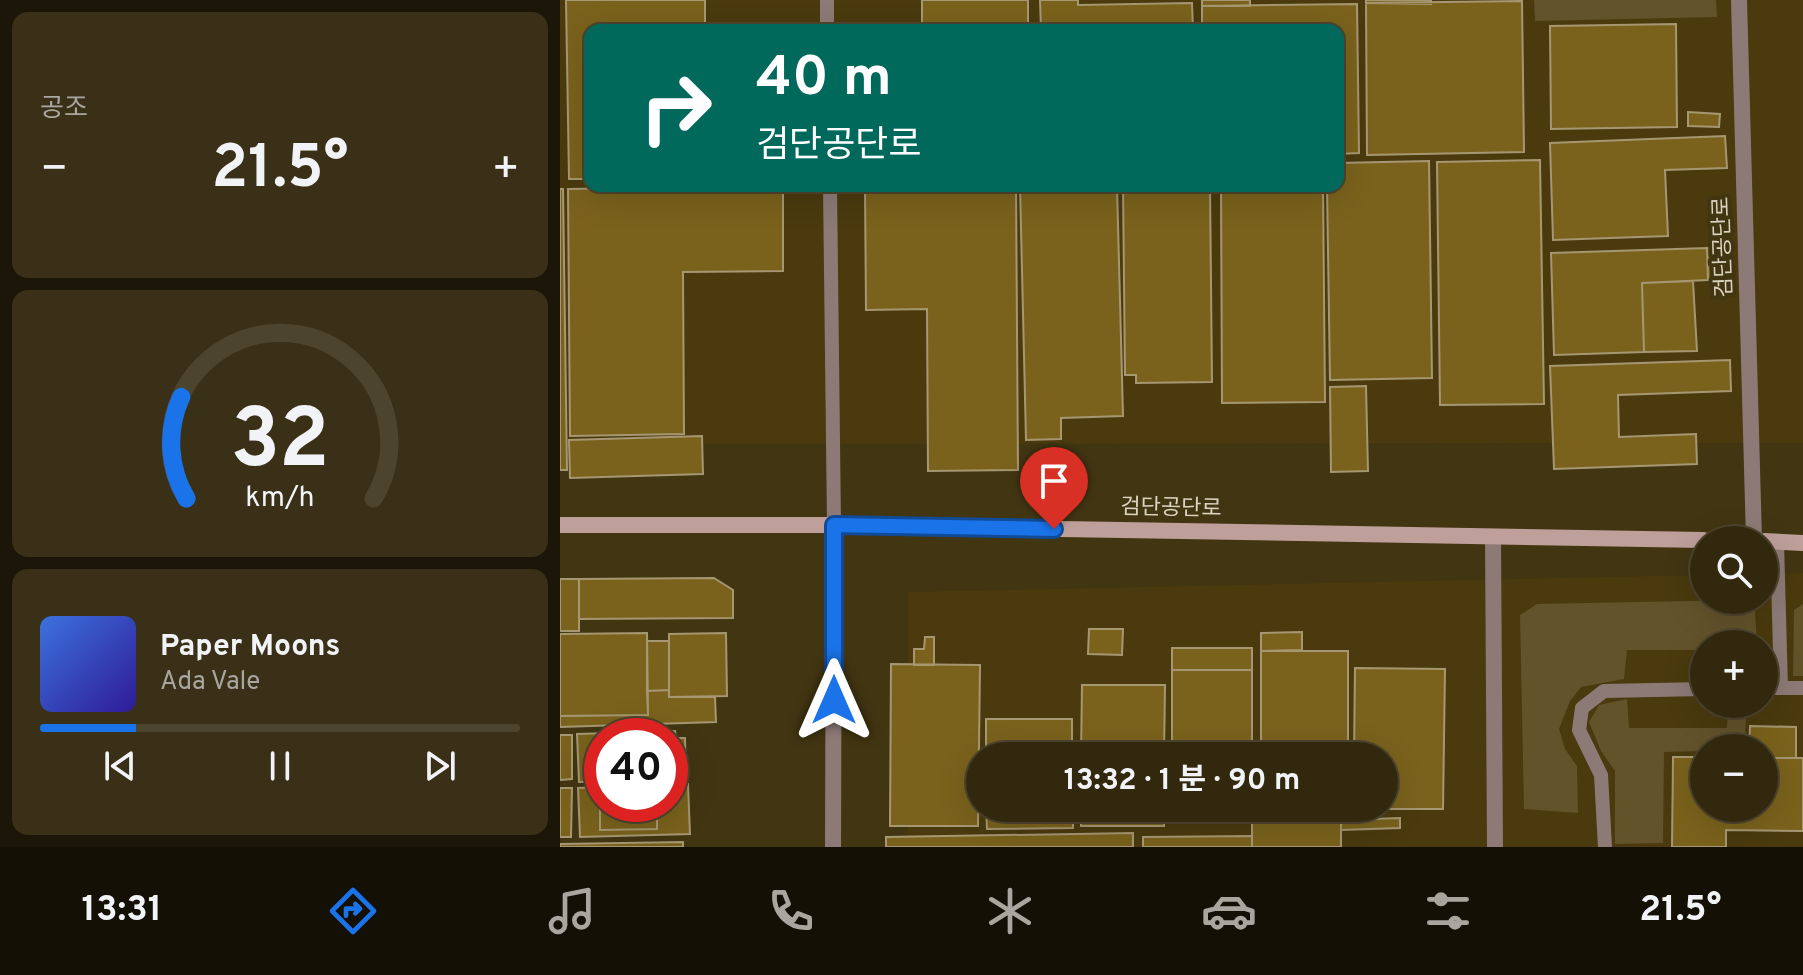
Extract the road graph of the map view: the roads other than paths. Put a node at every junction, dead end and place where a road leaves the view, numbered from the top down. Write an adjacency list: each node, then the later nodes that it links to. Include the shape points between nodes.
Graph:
1 (827, 0): 3 (lane)
2 (1739, 0): 7 (street, 검단공단로)
3 (827, 24)
4 (830, 192): 6 (lane)
5 (560, 525): 6 (main road, 검단공단로)
6 (834, 525): 8 (main road, 검단공단로); 16 (street)
7 (1754, 526)
8 (1493, 537): 9 (main road, 검단공단로); 17 (street)
9 (1690, 540)
10 (1778, 542): 11 (main road)
11 (1803, 543)
12 (1775, 614): 13 (lane)
13 (1781, 688): 14 (lane)
14 (1803, 688)
15 (1690, 689): 18 (lane, via 1604,691 1582,708 1579,730 1601,775)
16 (833, 847)
17 (1495, 847)
18 (1605, 847)

